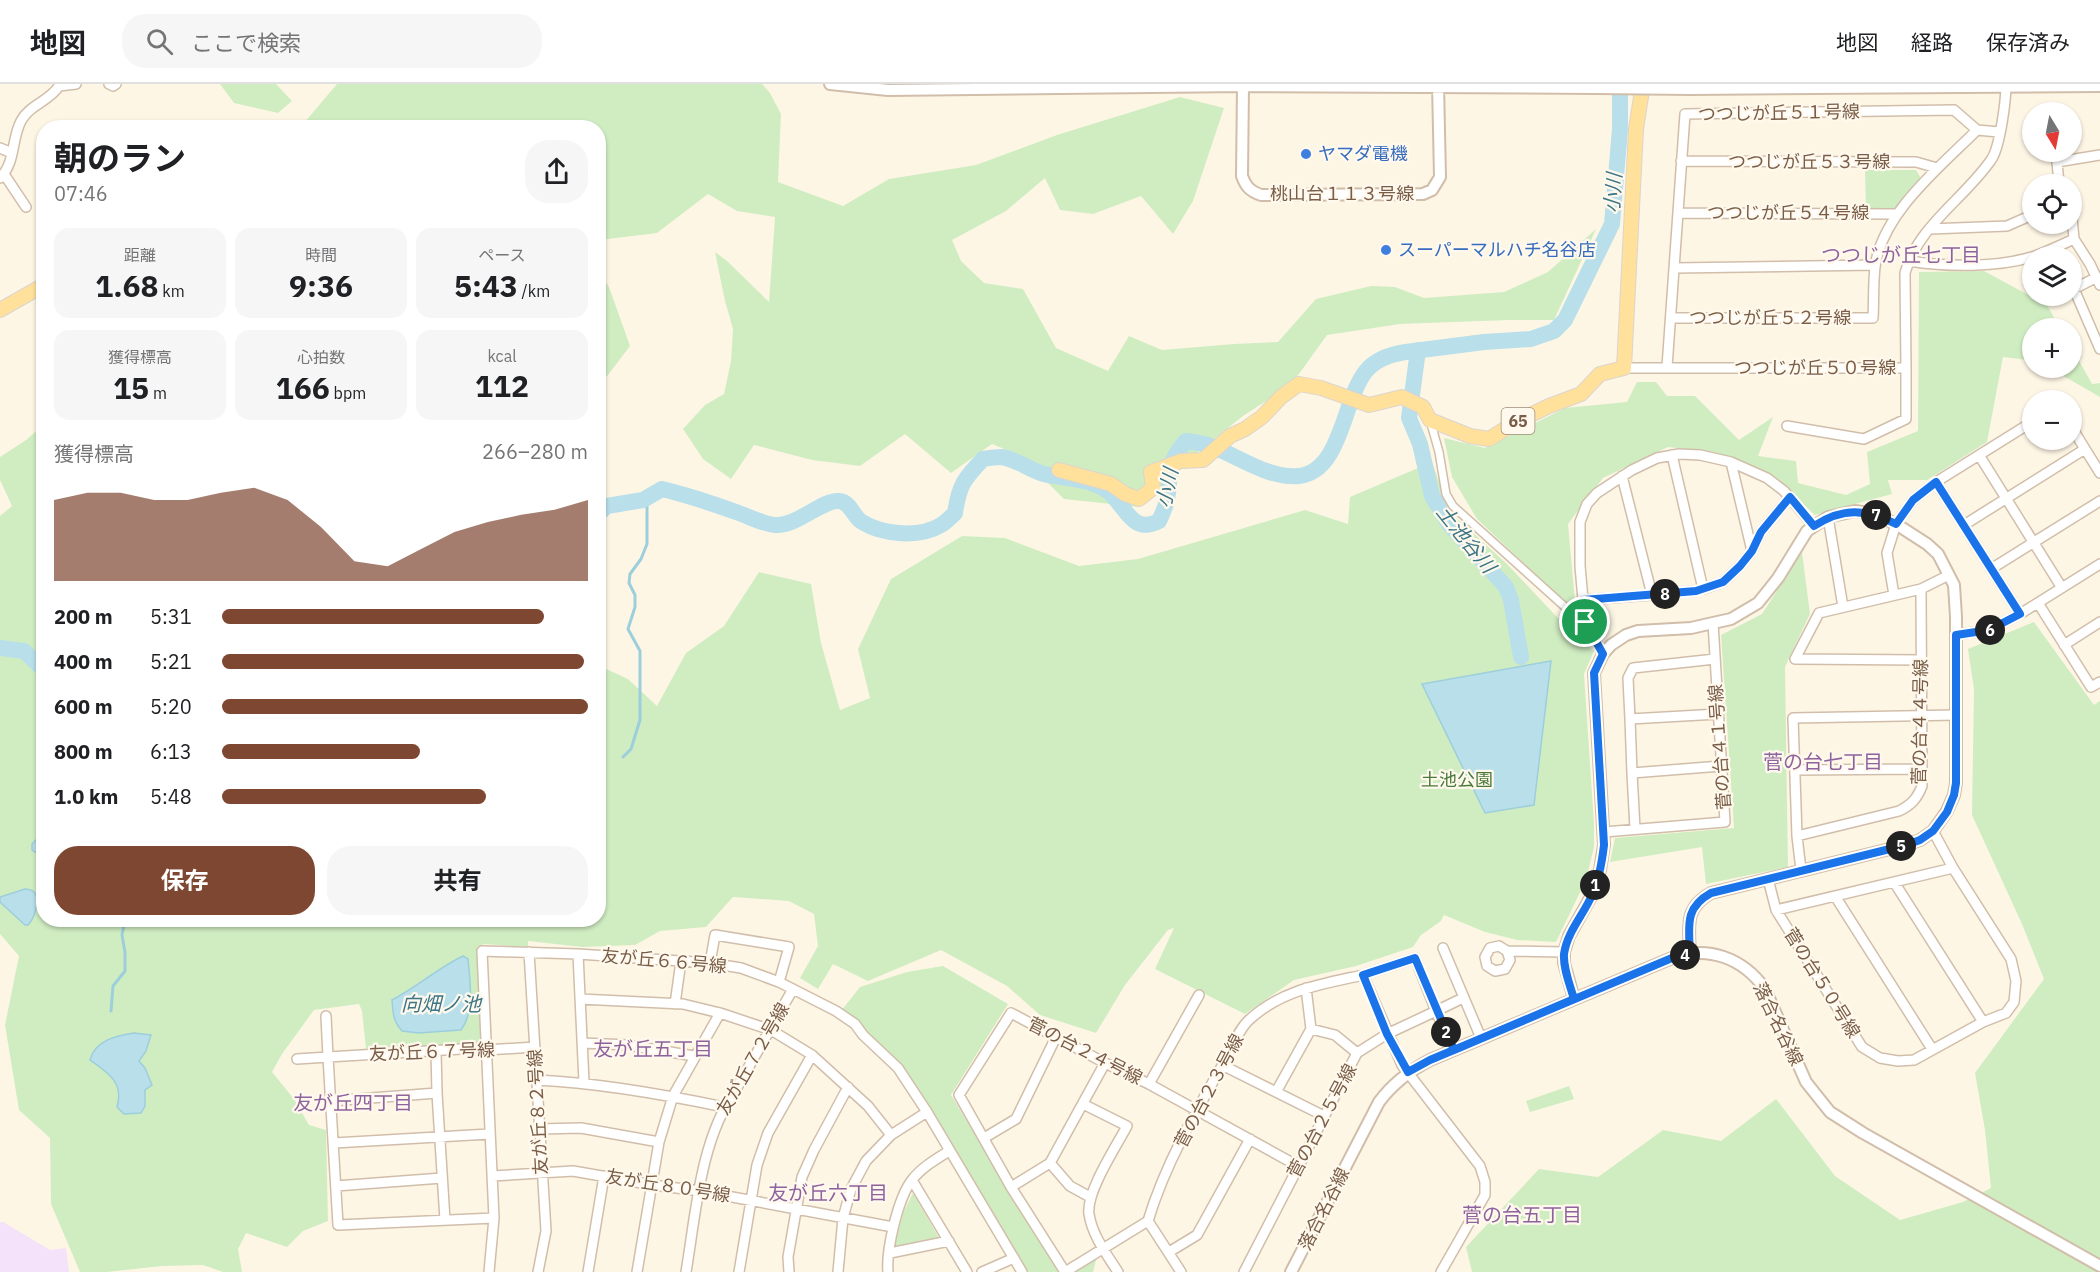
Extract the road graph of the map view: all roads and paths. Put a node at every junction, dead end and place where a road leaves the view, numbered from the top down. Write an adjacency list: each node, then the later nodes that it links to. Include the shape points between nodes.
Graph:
1 (76, 84): 4 (street)
2 (830, 84): 7 (street, via 888,90)
3 (1643, 84): 36 (main road, via 1636,129)
4 (58, 85): 12 (street, via 55,92 21,119)
5 (1438, 85): 6 (street, bridge, via 1690,89); 7 (street); 7 (street, 桃山台１１３号線, via 1440,177 1432,190 1423,194 1261,195 1252,192 1242,176)
6 (2006, 85): 8 (street); 10 (street, つつじが丘５０号線, via 2006,108)
7 (1244, 86)
8 (2100, 86)
9 (1977, 130): 10 (street); 14 (street, つつじが丘５１号線, via 1954,110 1685,114); 15 (street, つつじが丘５２号線)
10 (1999, 132): 22 (street, つつじが丘５０号線, via 1993,159)
11 (0, 148): 12 (street)
12 (12, 153): 17 (street)
13 (2100, 155): 16 (street, via 2057,162)
14 (1681, 161): 15 (street, つつじが丘５３号線, via 1916,162); 19 (street, つつじが丘５１号線)
15 (1937, 168): 20 (street, つつじが丘５２号線)
16 (2058, 174)
17 (2, 176): 18 (street)
18 (26, 207)
19 (1678, 213): 20 (street, つつじが丘５４号線); 29 (street, つつじが丘５１号線)
20 (1897, 214): 28 (street, つつじが丘５２号線)
21 (2022, 219): 22 (street, via 2007,226)
22 (1930, 229): 26 (street, つつじが丘５０号線)
23 (2074, 234): 24 (street)
24 (2074, 239): 26 (street, via 2034,256 2005,262 1936,266); 27 (street)
25 (2099, 258): 27 (street)
26 (1909, 261): 37 (street, つつじが丘５０号線, via 1905,273)
27 (2090, 264): 30 (street)
28 (1875, 265): 29 (street); 33 (street, つつじが丘５２号線, via 1873,318)
29 (1675, 268): 33 (street, つつじが丘５１号線)
30 (2098, 281): 34 (street, via 2074,290)
31 (36, 290): 32 (main road)
32 (0, 310)
33 (1671, 318): 35 (street, つつじが丘５１号線)
34 (2100, 348)
35 (1667, 367): 36 (street, つつじが丘５０号線); 37 (street, つつじが丘５０号線)
36 (1624, 368): 38 (main road, 65, via 1600,374 1581,394 1549,406 1488,439)
37 (1906, 368): 39 (street, via 1906,418 1896,424 1864,439)
38 (1430, 420): 46 (main road, 65, via 1423,407 1402,397 1369,405 1299,384 1203,460 1151,472 1153,488 1140,499 1111,484); 71 (street, via 1446,494 1453,506)
39 (1787, 426)
40 (2022, 428): 44 (street)
41 (2082, 444): 42 (street)
42 (2085, 449): 47 (street); 51 (street)
43 (1672, 455): 45 (street, via 1700,455); 48 (street, via 1657,458); 63 (street)
44 (1979, 455): 49 (street); 51 (street)
45 (1731, 462): 50 (street, via 1767,478); 58 (street)
46 (1059, 470)
47 (2100, 473)
48 (1622, 476): 65 (street); 67 (street, via 1587,504 1581,522)
49 (1936, 482): 54 (street, via 1913,500); 55 (street)
50 (1790, 497): 56 (street); 58 (street, via 1761,532)
51 (2006, 498): 55 (street); 57 (street)
52 (2100, 501): 57 (street)
53 (1828, 517): 54 (street, via 1855,511); 56 (street); 69 (street)
54 (1896, 524): 61 (street, via 1938,554); 66 (street, via 1887,553)
55 (1964, 525): 60 (street)
56 (1814, 526): 73 (street, via 1758,603 1731,619)
57 (2034, 542): 60 (street); 62 (street)
58 (1752, 551): 63 (street, via 1723,582)
59 (2100, 564): 62 (street)
60 (1991, 569): 70 (street)
61 (1950, 575): 64 (street); 74 (street, via 1956,598)
62 (2062, 588): 68 (street)
63 (1703, 589): 65 (street)
64 (1921, 589): 66 (street); 78 (street, 菅の台４４号線)
65 (1652, 595): 67 (street)
66 (1894, 595): 69 (street)
67 (1583, 600): 71 (street)
68 (2038, 603): 70 (street); 75 (street)
69 (1843, 607): 78 (street, via 1819,613 1795,659)
70 (2020, 614): 74 (street, via 1989,630)
71 (1585, 622): 76 (street)
72 (2100, 622): 75 (street)
73 (1713, 623): 76 (street, via 1638,631 1616,641); 77 (street, 菅の台４１号線)
74 (1956, 635): 81 (street)
75 (2064, 645): 79 (street, via 2091,687)
76 (1603, 654): 90 (street, via 1594,673)
77 (1715, 659): 80 (street, 菅の台４１号線); 83 (street, via 1633,668 1628,678)
78 (1921, 660): 82 (street, 菅の台４４号線)
79 (2100, 682)
80 (1718, 714): 83 (street); 84 (street, 菅の台４１号線)
81 (1956, 715): 82 (street); 89 (street, via 1956,783 1947,812)
82 (1922, 716): 85 (street, 菅の台４４号線); 86 (street, via 1793,718)
83 (1630, 719): 87 (street)
84 (1721, 766): 87 (street); 88 (street, 菅の台４１号線, via 1725,822)
85 (1922, 769): 86 (street); 91 (street, 菅の台４４号線, via 1922,786 1909,806)
86 (1795, 770): 91 (street)
87 (1632, 773): 88 (street)
88 (1635, 829): 90 (street, 菅の台４１号線)
89 (1933, 831): 92 (street, 菅の台５０号線); 93 (street, via 1906,845)
90 (1604, 832): 101 (street, via 1602,861 1592,895)
91 (1797, 836): 93 (street)
92 (1953, 868): 95 (street); 118 (street, 菅の台５０号線, via 2011,959 2016,981 2014,1002 2006,1013)
93 (1801, 870): 94 (street)
94 (1768, 879): 97 (street, 菅の台５０号線); 103 (street, via 1700,899 1689,919)
95 (1894, 882): 96 (street); 118 (street)
96 (1835, 896): 97 (street); 126 (street)
97 (1776, 910): 126 (street, 菅の台５０号線, via 1862,1047 1880,1058 1898,1061 1914,1060)
98 (1443, 948): 111 (street)
99 (1507, 951): 101 (street)
100 (529, 952): 102 (street, 友が丘６６号線); 125 (street, 友が丘８２号線); 128 (street, 友が丘６６号線, via 482,951)
101 (1564, 952): 113 (street)
102 (578, 954): 104 (street, 友が丘６６号線); 112 (street)
103 (1690, 954): 113 (street, 落合名谷線); 184 (street, 落合名谷線, via 1703,952 1729,958 1757,977 1806,1082 1830,1112)
104 (681, 961): 105 (street, 友が丘６６号線); 114 (street)
105 (710, 963): 107 (street, 友が丘６６号線, via 741,968); 107 (street, via 715,935 789,947)
106 (1363, 975): 108 (street, 菅の台２３号線); 115 (street, via 1415,958); 121 (street)
107 (779, 982): 109 (street, 友が丘６６号線)
108 (1306, 988): 119 (street); 136 (street, 菅の台２３号線, via 1283,997 1248,1021)
109 (793, 989): 120 (street, 友が丘７２号線); 149 (street, 友が丘６６号線, via 855,1024 898,1068)
110 (1199, 996): 140 (street)
111 (1463, 998): 115 (street, 菅の台２５号線); 123 (street)
112 (580, 999): 114 (street); 124 (street)
113 (1574, 999): 123 (street, 落合名谷線)
114 (675, 1004): 116 (street)
115 (1436, 1011): 121 (street, 菅の台２５号線); 129 (street)
116 (720, 1013): 120 (street); 132 (street)
117 (326, 1017): 133 (street)
118 (1983, 1022): 126 (street, 菅の台５０号線)
119 (1311, 1029): 130 (street, via 1335,1035); 142 (street)
120 (771, 1030): 131 (street); 147 (street, 友が丘７２号線)
121 (1387, 1034): 130 (street, 菅の台２５号線); 137 (street)
122 (1056, 1037): 135 (street, 菅の台２４号線); 155 (street, via 1016,1119); 155 (street, 菅の台２４号線, via 1011,1013 959,1095)
123 (1481, 1038): 129 (street, 落合名谷線)
124 (583, 1043): 132 (street, via 628,1045); 139 (street)
125 (535, 1047): 128 (street, 友が丘６７号線); 138 (street, 友が丘８２号線)
126 (1932, 1049)
127 (436, 1050): 128 (street, 友が丘６７号線); 133 (street, 友が丘６７号線); 143 (street)
128 (486, 1050): 152 (street, 友が丘６６号線)
129 (1454, 1050): 137 (street, 落合名谷線)
130 (1357, 1053): 150 (street, 菅の台２５号線)
131 (812, 1055): 141 (street); 172 (street, via 768,1133)
132 (694, 1056): 144 (street)
133 (328, 1057): 134 (street, 友が丘６７号線); 145 (street)
134 (297, 1059)
135 (1105, 1063): 140 (street, 菅の台２４号線); 146 (street)
136 (1222, 1065): 142 (street); 148 (street, 菅の台２３号線)
137 (1408, 1072): 201 (street, 落合名谷線, via 1379,1102); 202 (street, via 1480,1166 1485,1182 1485,1195)
138 (537, 1080): 139 (street); 151 (street, 友が丘８２号線)
139 (584, 1082): 144 (street)
140 (1149, 1084): 148 (street, 菅の台２４号線)
141 (848, 1087): 153 (street); 173 (street, via 802,1177)
142 (1276, 1092): 150 (street)
143 (437, 1093): 145 (street); 154 (street)
144 (673, 1096): 147 (street); 157 (street)
145 (331, 1101): 158 (street)
146 (1083, 1104): 160 (street); 171 (street, via 1127,1126)
147 (724, 1107): 170 (street, 友が丘７２号線, via 714,1129)
148 (1197, 1110): 156 (street, 菅の台２４号線); 177 (street, 菅の台２３号線)
149 (927, 1112): 153 (street); 159 (street, 友が丘６６号線)
150 (1324, 1116): 161 (street, 菅の台２５号線)
151 (539, 1129): 157 (street, via 581,1128); 162 (street, 友が丘８２号線)
152 (489, 1134): 154 (street); 163 (street, 友が丘６６号線)
153 (891, 1135): 175 (street, via 866,1161 851,1189)
154 (441, 1136): 158 (street); 165 (street)
155 (984, 1138): 169 (street, 菅の台２４号線)
156 (1250, 1139): 161 (street, 菅の台２４号線); 181 (street, via 1197,1235)
157 (659, 1142): 167 (street)
158 (333, 1143): 168 (street)
159 (949, 1151): 166 (street); 183 (street, 友が丘６６号線)
160 (1050, 1162): 169 (street); 171 (street, via 1070,1186)
161 (1298, 1166): 200 (street, 菅の台２５号線)
162 (541, 1172): 163 (street, 友が丘８０号線); 164 (street, 友が丘８０号線, via 573,1171); 186 (street, 友が丘８２号線, via 546,1231)
163 (492, 1176): 174 (street, 友が丘６６号線)
164 (604, 1176): 167 (street, 友が丘８０号線); 187 (street)
165 (442, 1178): 168 (street); 176 (street)
166 (912, 1180): 178 (street); 179 (street)
167 (653, 1185): 170 (street, 友が丘８０号線); 188 (street)
168 (336, 1186): 176 (street, via 339,1225)
169 (1011, 1187): 197 (street, 菅の台２４号線)
170 (700, 1191): 172 (street, 友が丘８０号線); 189 (street, 友が丘７２号線)
171 (1090, 1197): 180 (street, via 1089,1214)
172 (750, 1200): 173 (street, 友が丘８０号線); 190 (street)
173 (797, 1209): 175 (street, 友が丘８０号線); 191 (street)
174 (494, 1218): 176 (street); 185 (street, 友が丘６６号線)
175 (843, 1218): 178 (street, 友が丘８０号線); 192 (street)
176 (445, 1220)
177 (1148, 1221): 180 (street, 菅の台２４号線); 181 (street)
178 (894, 1227): 182 (street)
179 (949, 1241): 182 (street); 194 (street)
180 (1103, 1249): 197 (street, 菅の台２４号線); 198 (street)
181 (1169, 1252): 199 (street)
182 (890, 1253): 193 (street)
183 (1014, 1258): 195 (street); 196 (street, 友が丘６６号線)
184 (2100, 1266)
185 (489, 1272)
186 (538, 1272)
187 (588, 1272)
188 (637, 1272)
189 (686, 1272)
190 (739, 1272)
191 (789, 1272)
192 (838, 1272)
193 (888, 1272)
194 (967, 1272)
195 (982, 1272)
196 (1022, 1272)
197 (1065, 1272)
198 (1118, 1272)
199 (1181, 1272)
200 (1244, 1272)
201 (1291, 1272)
202 (1441, 1272)

